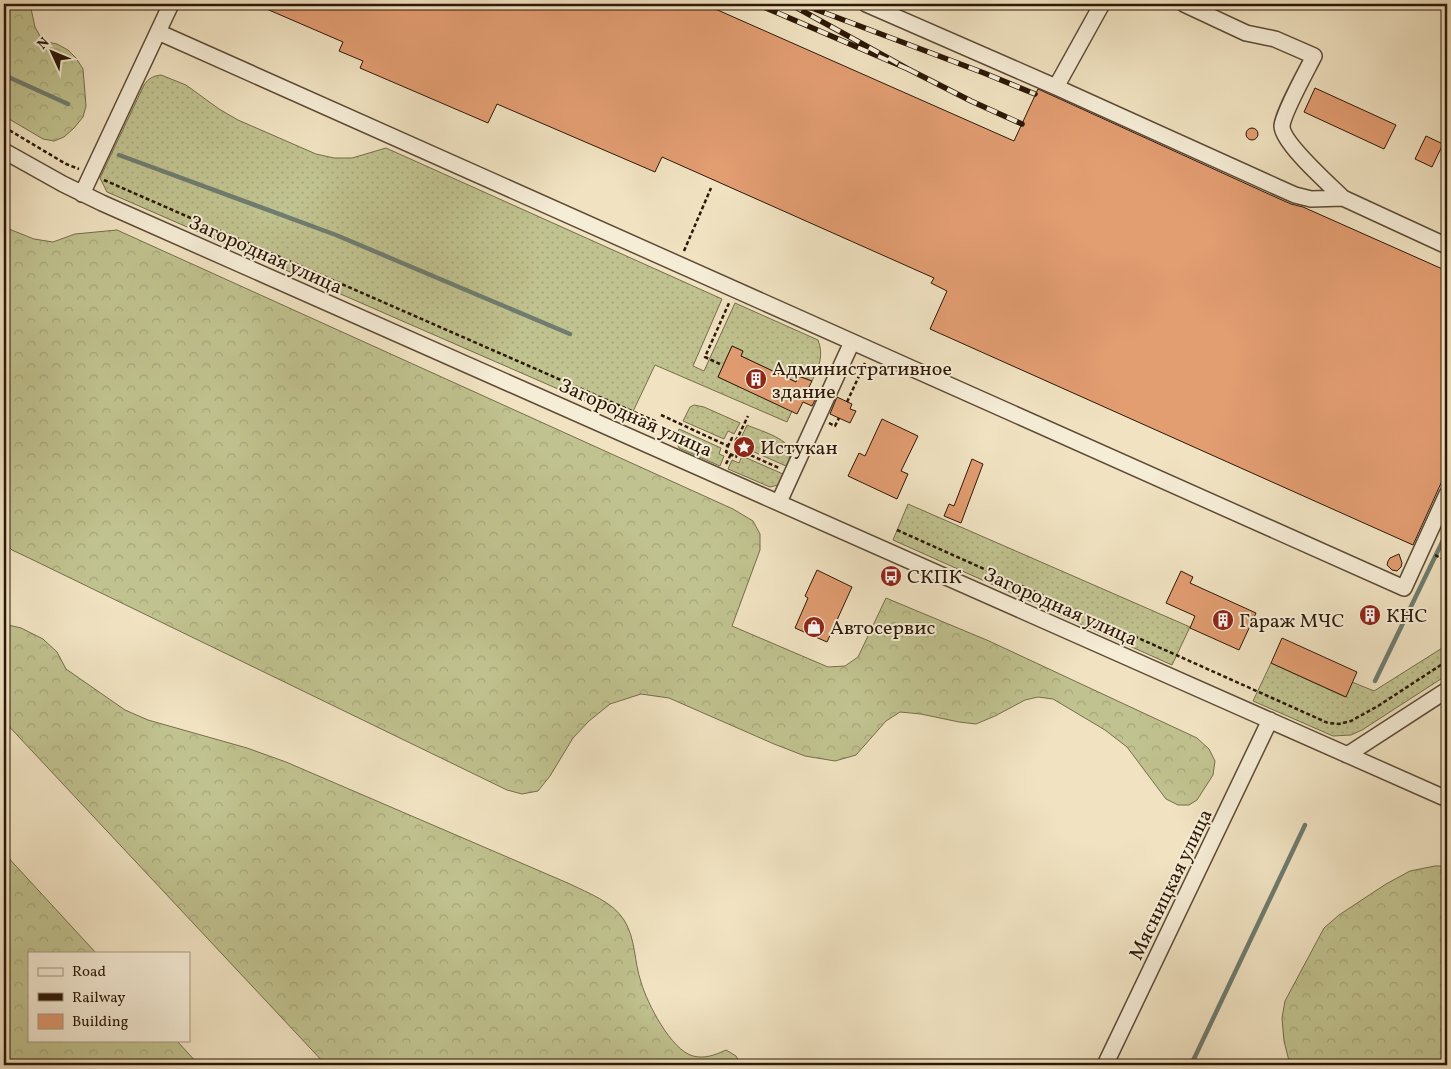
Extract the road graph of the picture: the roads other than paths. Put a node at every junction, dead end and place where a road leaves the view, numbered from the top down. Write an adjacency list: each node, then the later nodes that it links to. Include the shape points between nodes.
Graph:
1 (171, 4): 5 (street)
2 (866, 4): 6 (street)
3 (1102, 4): 6 (street)
4 (1184, 4): 9 (street, via 1246,33 1275,39 1314,56 1282,128 1287,141)
5 (158, 32): 8 (street); 11 (street)
6 (1056, 87): 9 (street, via 1295,195 1311,199)
7 (4, 151): 8 (street, Загородная улица)
8 (82, 194): 13 (street, Загородная улица)
9 (1343, 198): 10 (street)
10 (1447, 246)
11 (852, 342): 12 (street, via 1404,588); 13 (street)
12 (1447, 494)
13 (779, 502): 15 (street, Загородная улица)
14 (1447, 690): 16 (street)
15 (1270, 720): 16 (street, Загородная улица); 18 (street, Мясницкая улица)
16 (1347, 755): 17 (street, Загородная улица)
17 (1447, 799)
18 (1105, 1065)

